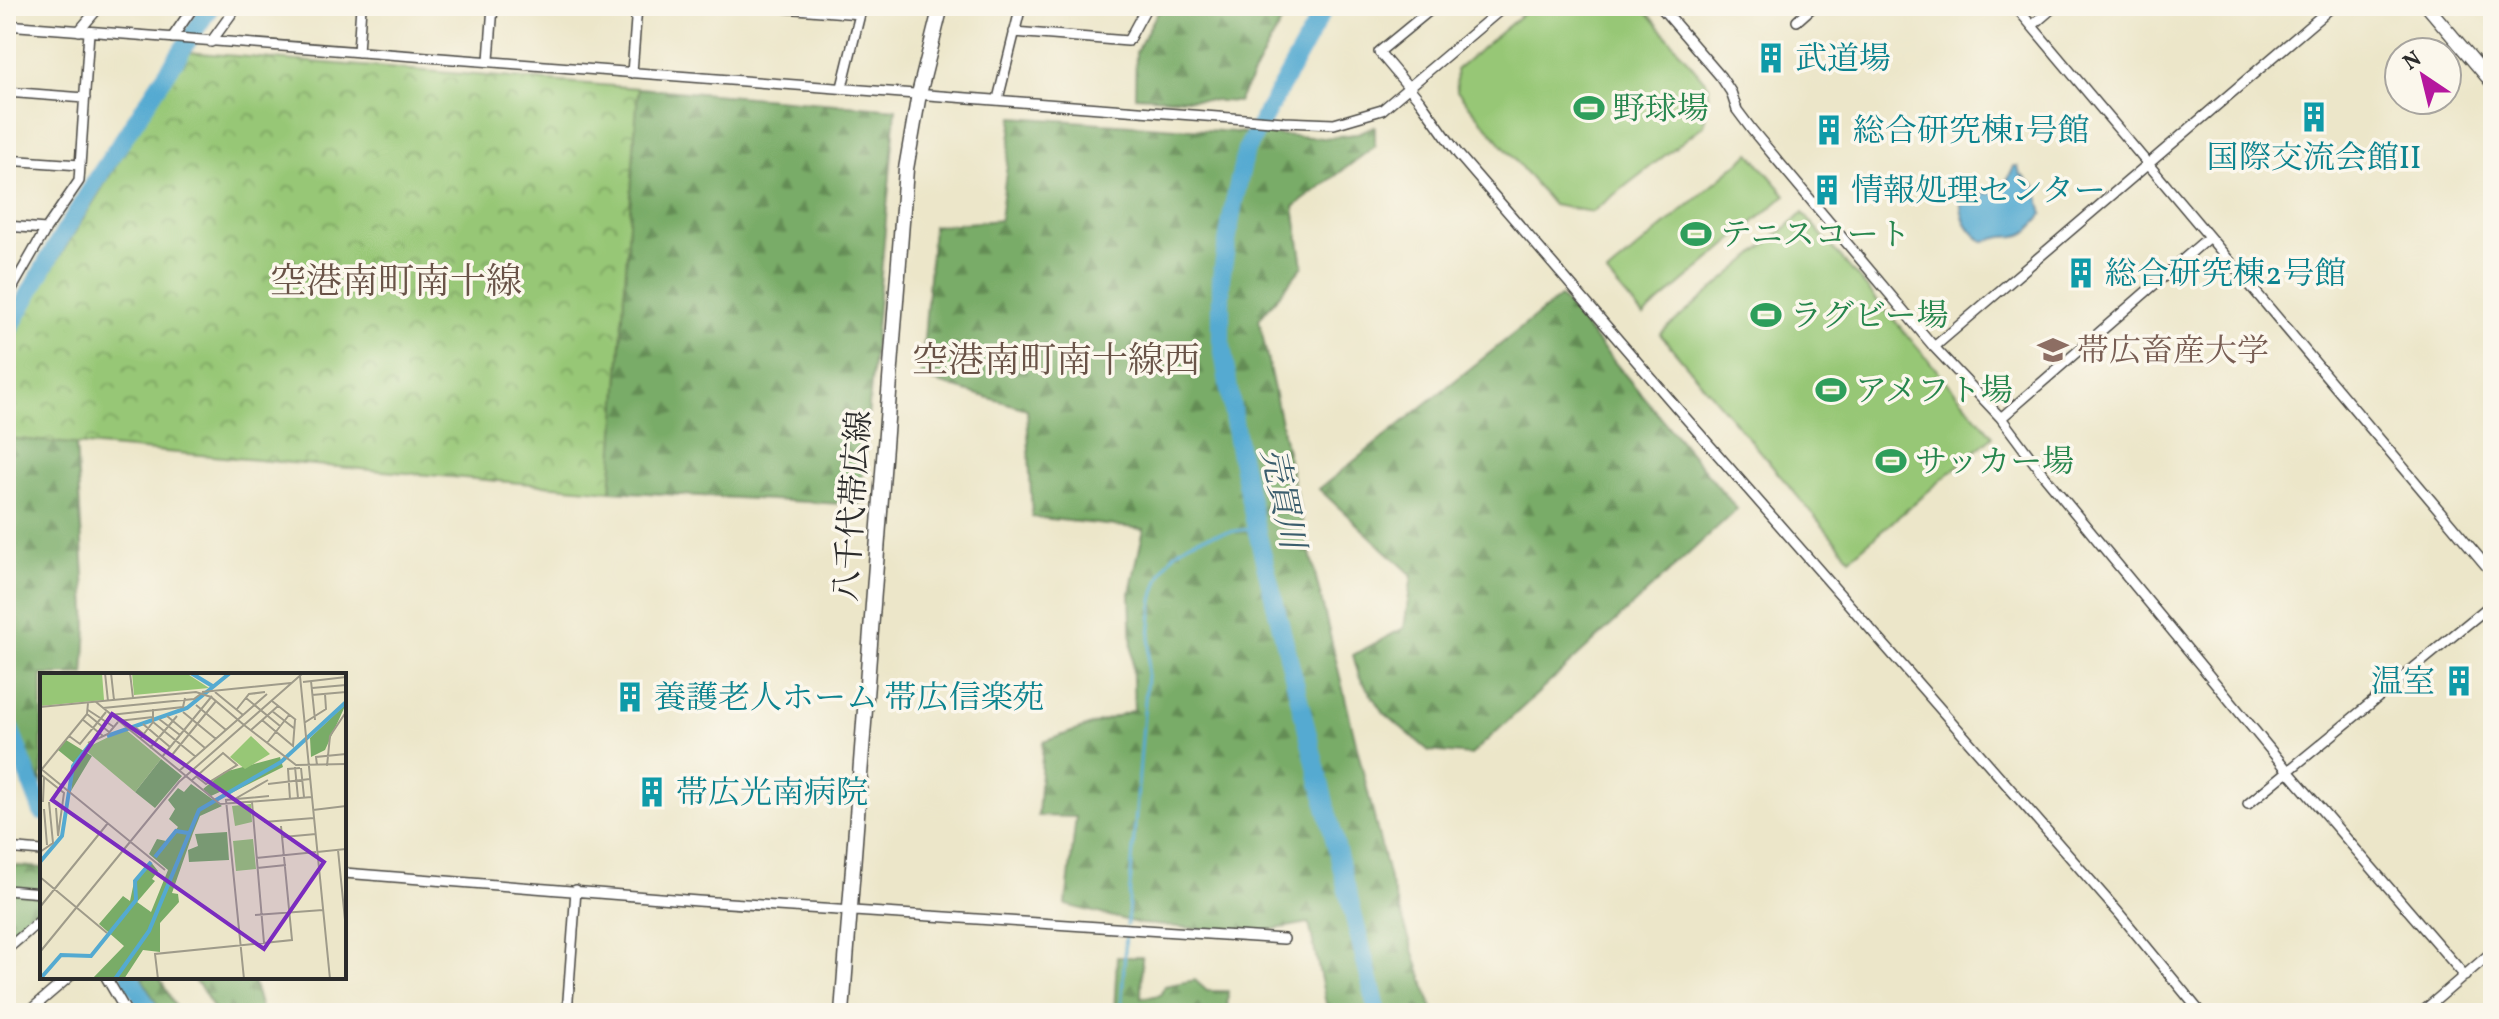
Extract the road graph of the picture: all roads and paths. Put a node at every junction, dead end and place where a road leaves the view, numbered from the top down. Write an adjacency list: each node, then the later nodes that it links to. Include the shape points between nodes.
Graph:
1 (98, 6): 24 (street)
2 (194, 6): 26 (street)
3 (237, 6): 27 (street)
4 (361, 6): 28 (street)
5 (493, 6): 29 (street)
6 (613, 6): 18 (street)
7 (758, 6): 20 (street)
8 (941, 6): 35 (main road, 八千代帯広線)
9 (1021, 6): 25 (street)
10 (1147, 6): 25 (street, via 1128,41)
11 (1505, 6): 33 (street)
12 (1660, 6): 45 (street, via 1721,77 1752,130)
13 (1814, 6): 21 (street)
14 (2015, 6): 23 (street)
15 (2055, 6): 23 (street)
16 (2333, 6): 40 (street)
17 (2427, 6): 31 (street)
18 (637, 7): 30 (street)
19 (1429, 8): 33 (street, via 1379,52)
20 (861, 10): 32 (street)
21 (1797, 21)
22 (6, 25): 24 (street)
23 (2033, 25): 40 (street)
24 (84, 32): 26 (street); 36 (street)
25 (1014, 32): 37 (street)
26 (174, 38): 27 (street)
27 (211, 42): 28 (street)
28 (358, 52): 29 (street)
29 (489, 60): 30 (street)
30 (632, 73): 32 (street)
31 (2493, 84)
32 (842, 87): 35 (street)
33 (1409, 89): 37 (street, via 1382,110 1334,124); 69 (street, via 1469,166)
34 (6, 92): 36 (street)
35 (919, 94): 37 (street); 57 (main road, 八千代帯広線, via 901,225)
36 (85, 98): 39 (street)
37 (998, 99)
38 (6, 160): 39 (street)
39 (80, 165): 42 (street, via 79,181)
40 (2148, 165): 43 (street); 45 (street)
41 (6, 226): 42 (street)
42 (46, 229): 44 (street)
43 (2209, 237): 46 (street); 47 (street)
44 (7, 294)
45 (1934, 347): 46 (street)
46 (2001, 418): 49 (street)
47 (2493, 574)
48 (2493, 603): 49 (street)
49 (2288, 771): 50 (street); 62 (street)
50 (2248, 804)
51 (6, 848): 52 (street)
52 (40, 851)
53 (346, 873): 55 (street)
54 (6, 890): 56 (street)
55 (576, 890): 57 (street); 67 (street)
56 (40, 893)
57 (850, 911): 59 (street); 68 (main road, 八千代帯広線)
58 (40, 921): 60 (street)
59 (1284, 939)
60 (6, 950)
61 (2493, 951): 62 (street)
62 (2465, 976): 70 (street)
63 (67, 979): 65 (street)
64 (107, 979): 66 (street)
65 (27, 1013)
66 (127, 1013)
67 (567, 1013)
68 (842, 1013)
69 (2201, 1013)
70 (2421, 1013)

